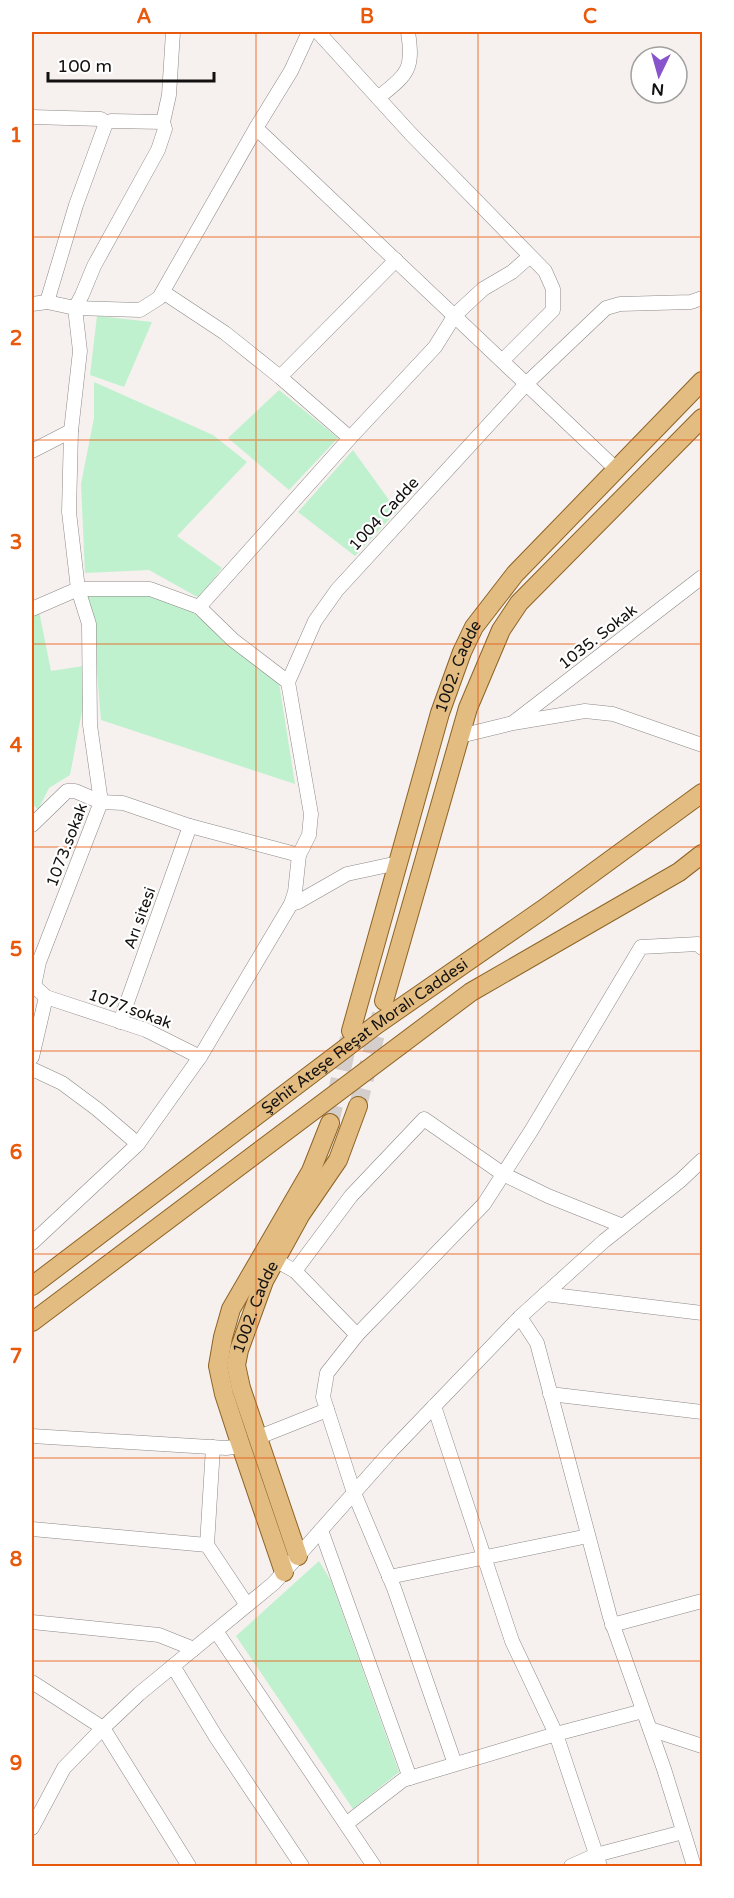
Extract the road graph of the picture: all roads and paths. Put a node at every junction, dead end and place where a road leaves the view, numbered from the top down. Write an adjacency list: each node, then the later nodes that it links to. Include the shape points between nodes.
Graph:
1 (173, 32): 7 (street)
2 (309, 32): 9 (street, via 291,71)
3 (318, 32): 5 (street)
4 (408, 32): 5 (street, via 410,64 404,77)
5 (378, 98): 10 (street)
6 (32, 117): 8 (street, via 100,119)
7 (163, 122): 8 (street); 16 (street, via 165,129 158,150)
8 (106, 123): 14 (street)
9 (256, 128): 11 (street); 12 (street)
10 (529, 257): 17 (street); 18 (street, via 554,290 553,310)
11 (396, 260): 17 (street); 19 (street)
12 (163, 292): 16 (street, via 140,310); 19 (street, via 225,333)
13 (702, 298): 21 (street, 1004 Cadde, via 606,308)
14 (47, 302): 15 (street); 16 (street)
15 (32, 304)
16 (75, 308): 23 (street, via 80,351)
17 (454, 315): 18 (street); 24 (street, via 435,347)
18 (503, 360): 21 (street)
19 (280, 377): 24 (street)
20 (702, 381): 26 (main road, 1002. Cadde)
21 (527, 383): 26 (street); 32 (street, 1004 Cadde, via 337,590 315,621)
22 (702, 418): 27 (main road, 1002. Cadde)
23 (70, 431): 25 (street); 29 (street, via 69,512)
24 (350, 438): 30 (street)
25 (32, 451)
26 (616, 469): 27 (main road); 34 (main road, 1002. Cadde, via 515,574 483,614 462,652)
27 (635, 486): 35 (main road, 1002. Cadde, via 519,603 492,649)
28 (702, 577): 33 (street, 1035. Sokak)
29 (78, 589): 30 (street, via 150,589); 31 (street); 38 (street, via 89,624 90,726)
30 (199, 608): 32 (street)
31 (32, 609)
32 (288, 682): 42 (street, via 311,814 309,835)
33 (513, 723): 35 (street); 36 (street, via 585,711 613,714)
34 (436, 729): 35 (main road); 43 (main road, 1002. Cadde)
35 (460, 736): 44 (main road, 1002. Cadde)
36 (702, 746)
37 (702, 793): 65 (main road, Şehit Ateşe Reşat Moralı Caddesi, via 376,1025)
38 (101, 802): 39 (street, via 67,791); 40 (street, via 123,803); 47 (street, 1073.sokak, via 39,962 34,986)
39 (32, 825)
40 (190, 826): 42 (street); 49 (street, Arı sitesi)
41 (702, 854): 69 (main road, via 679,872 471,992)
42 (299, 855): 45 (street, via 296,892)
43 (398, 862): 44 (main road); 45 (street, via 347,874); 50 (main road, 1002. Cadde)
44 (422, 868): 48 (main road, 1002. Cadde)
45 (291, 904): 52 (street)
46 (702, 948): 59 (street, via 698,944 641,947)
47 (46, 997): 49 (street, 1077.sokak); 51 (street)
48 (384, 1001)
49 (120, 1022): 52 (street, 1077.sokak, via 146,1030)
50 (351, 1031)
51 (32, 1057)
52 (200, 1057): 56 (street)
53 (32, 1068): 56 (street, via 62,1083)
54 (358, 1106): 63 (main road, 1002. Cadde, via 338,1160)
55 (330, 1123): 63 (main road, 1002. Cadde)
56 (138, 1144): 62 (street)
57 (702, 1160): 60 (street)
58 (702, 1173): 60 (street)
59 (503, 1174): 61 (street); 64 (street, via 424,1119 351,1196); 70 (street, via 484,1204)
60 (681, 1180): 61 (street)
61 (623, 1226): 66 (street)
62 (32, 1243)
63 (269, 1257): 64 (street); 76 (main road, 1002. Cadde, via 236,1365); 77 (main road, 1002. Cadde, via 231,1309 218,1366)
64 (295, 1270): 70 (street)
65 (32, 1286)
66 (545, 1294): 67 (street); 68 (street)
67 (702, 1313)
68 (520, 1317): 71 (street, via 537,1344); 72 (street)
69 (32, 1322)
70 (357, 1335): 73 (street, via 327,1373 323,1397)
71 (550, 1394): 74 (street); 82 (street)
72 (434, 1406): 79 (street); 85 (street)
73 (327, 1410): 76 (street); 79 (street)
74 (702, 1413)
75 (32, 1436): 78 (street)
76 (259, 1437): 77 (main road); 84 (main road, 1002. Cadde)
77 (241, 1446): 78 (street); 86 (main road, 1002. Cadde)
78 (213, 1448): 83 (street)
79 (354, 1493): 81 (street); 87 (street)
80 (32, 1529): 83 (street)
81 (321, 1530): 84 (street); 102 (street)
82 (588, 1536): 85 (street); 91 (street)
83 (207, 1545): 89 (street)
84 (298, 1556): 86 (street)
85 (484, 1556): 87 (street); 99 (street, via 512,1641)
86 (284, 1572): 89 (street)
87 (389, 1577): 101 (street)
88 (702, 1601): 91 (street)
89 (247, 1605): 92 (street)
90 (32, 1622): 93 (street, via 159,1635)
91 (612, 1625): 96 (street)
92 (216, 1631): 93 (street); 103 (street)
93 (194, 1649): 94 (street)
94 (173, 1666): 97 (street); 108 (street)
95 (32, 1682): 97 (street)
96 (643, 1711): 98 (street); 99 (street)
97 (103, 1728): 104 (street, via 64,1768); 107 (street)
98 (650, 1729): 100 (street); 105 (street)
99 (556, 1734): 101 (street); 106 (street)
100 (702, 1746)
101 (455, 1764): 102 (street)
102 (410, 1778): 103 (street)
103 (346, 1824): 109 (street)
104 (32, 1828)
105 (683, 1832): 106 (street); 111 (street)
106 (598, 1861): 110 (street)
107 (189, 1866)
108 (302, 1866)
109 (375, 1866)
110 (571, 1866)
111 (694, 1866)

